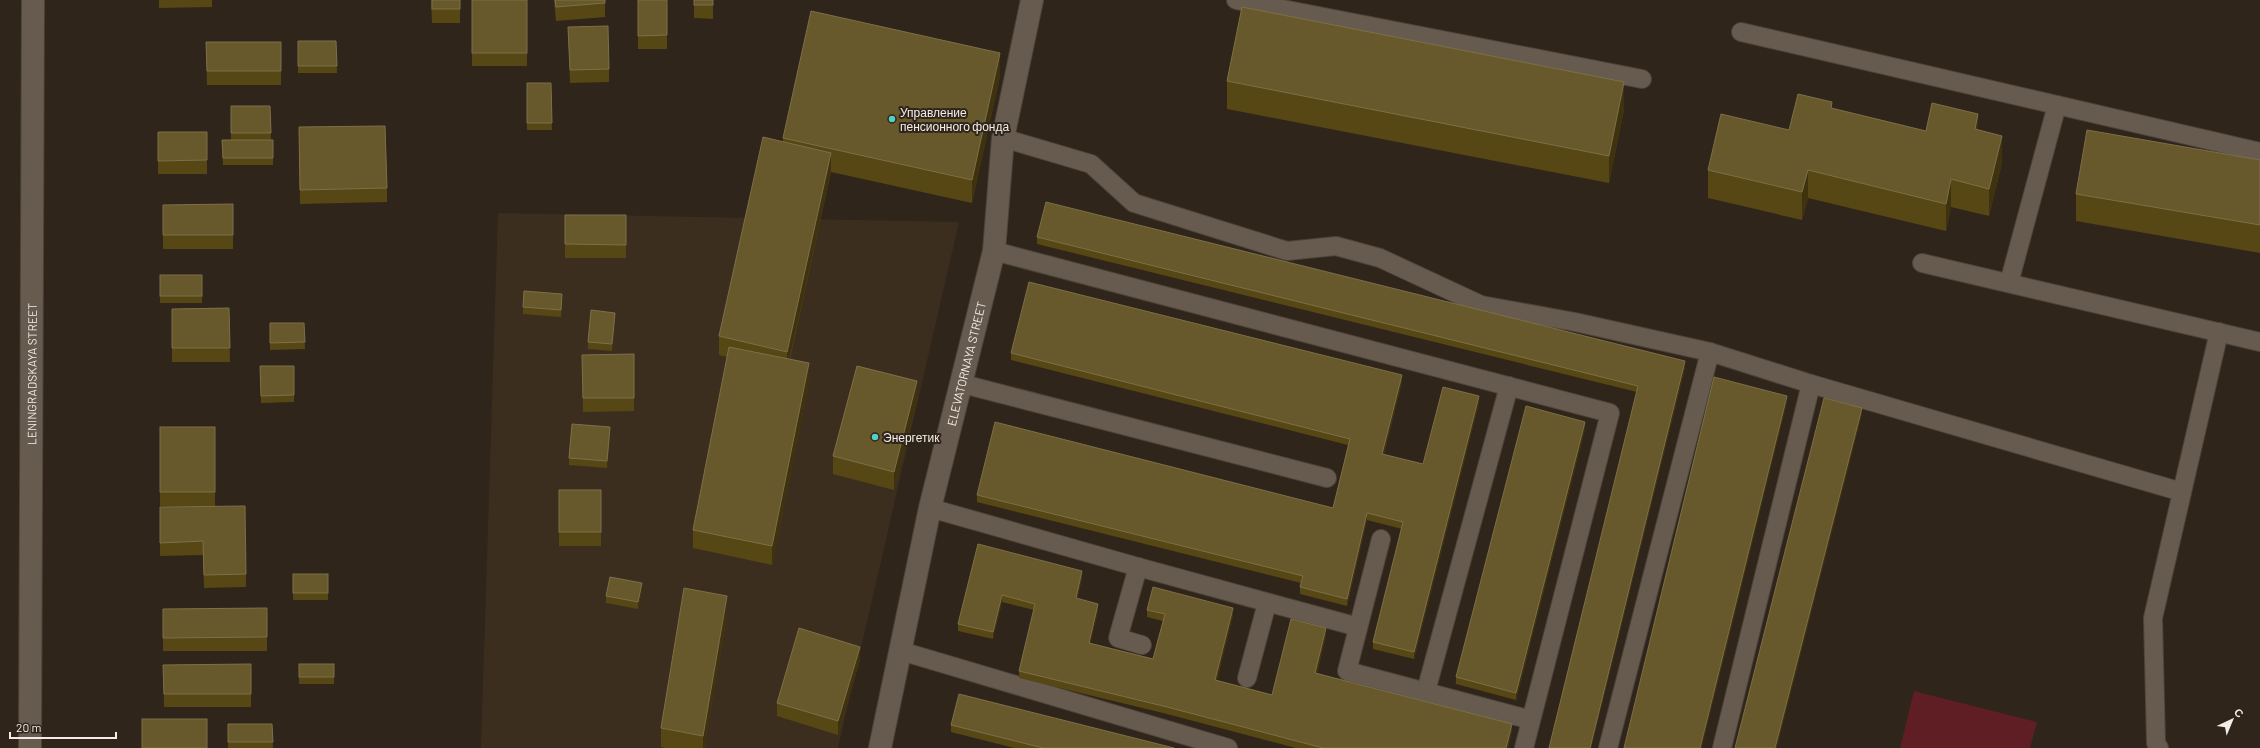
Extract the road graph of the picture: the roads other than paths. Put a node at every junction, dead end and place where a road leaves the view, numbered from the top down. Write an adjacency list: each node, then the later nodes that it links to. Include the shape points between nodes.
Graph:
1 (33, 0): 30 (street, LENINGRADSKAYA STREET)
2 (1032, 0): 7 (street, ELEVATORNAYA STREET)
3 (1236, 0): 5 (lane)
4 (1742, 32): 6 (lane)
5 (1642, 79)
6 (2057, 105): 8 (lane); 11 (lane)
7 (1002, 138): 9 (street, ELEVATORNAYA STREET); 14 (lane, via 1091,164 1134,203 1287,251 1336,246 1380,258 1481,305 1575,322)
8 (2260, 152)
9 (994, 251): 15 (street, ELEVATORNAYA STREET); 17 (lane)
10 (1922, 262): 11 (lane)
11 (2009, 283): 12 (lane)
12 (2219, 332): 13 (lane); 19 (lane)
13 (2260, 342)
14 (1710, 352): 16 (lane); 34 (lane)
15 (963, 384): 18 (lane); 20 (street, ELEVATORNAYA STREET)
16 (1811, 384): 19 (lane); 35 (lane)
17 (1509, 386): 28 (lane); 29 (lane, via 1610,413)
18 (1327, 478)
19 (2182, 492): 36 (lane, via 2153,618 2156,743)
20 (930, 508): 22 (lane); 26 (street, ELEVATORNAYA STREET)
21 (1381, 539): 24 (lane)
22 (1138, 568): 23 (lane); 25 (lane, via 1118,638)
23 (1267, 603): 24 (lane); 27 (lane)
24 (1358, 628): 28 (lane, via 1347,671)
25 (1142, 645)
26 (901, 651): 31 (street, ELEVATORNAYA STREET); 32 (lane)
27 (1247, 678)
28 (1426, 692): 29 (lane)
29 (1531, 720): 33 (lane)
30 (30, 748)
31 (880, 748)
32 (1228, 748)
33 (1524, 748)
34 (1608, 748)
35 (1722, 748)
36 (2159, 748)

